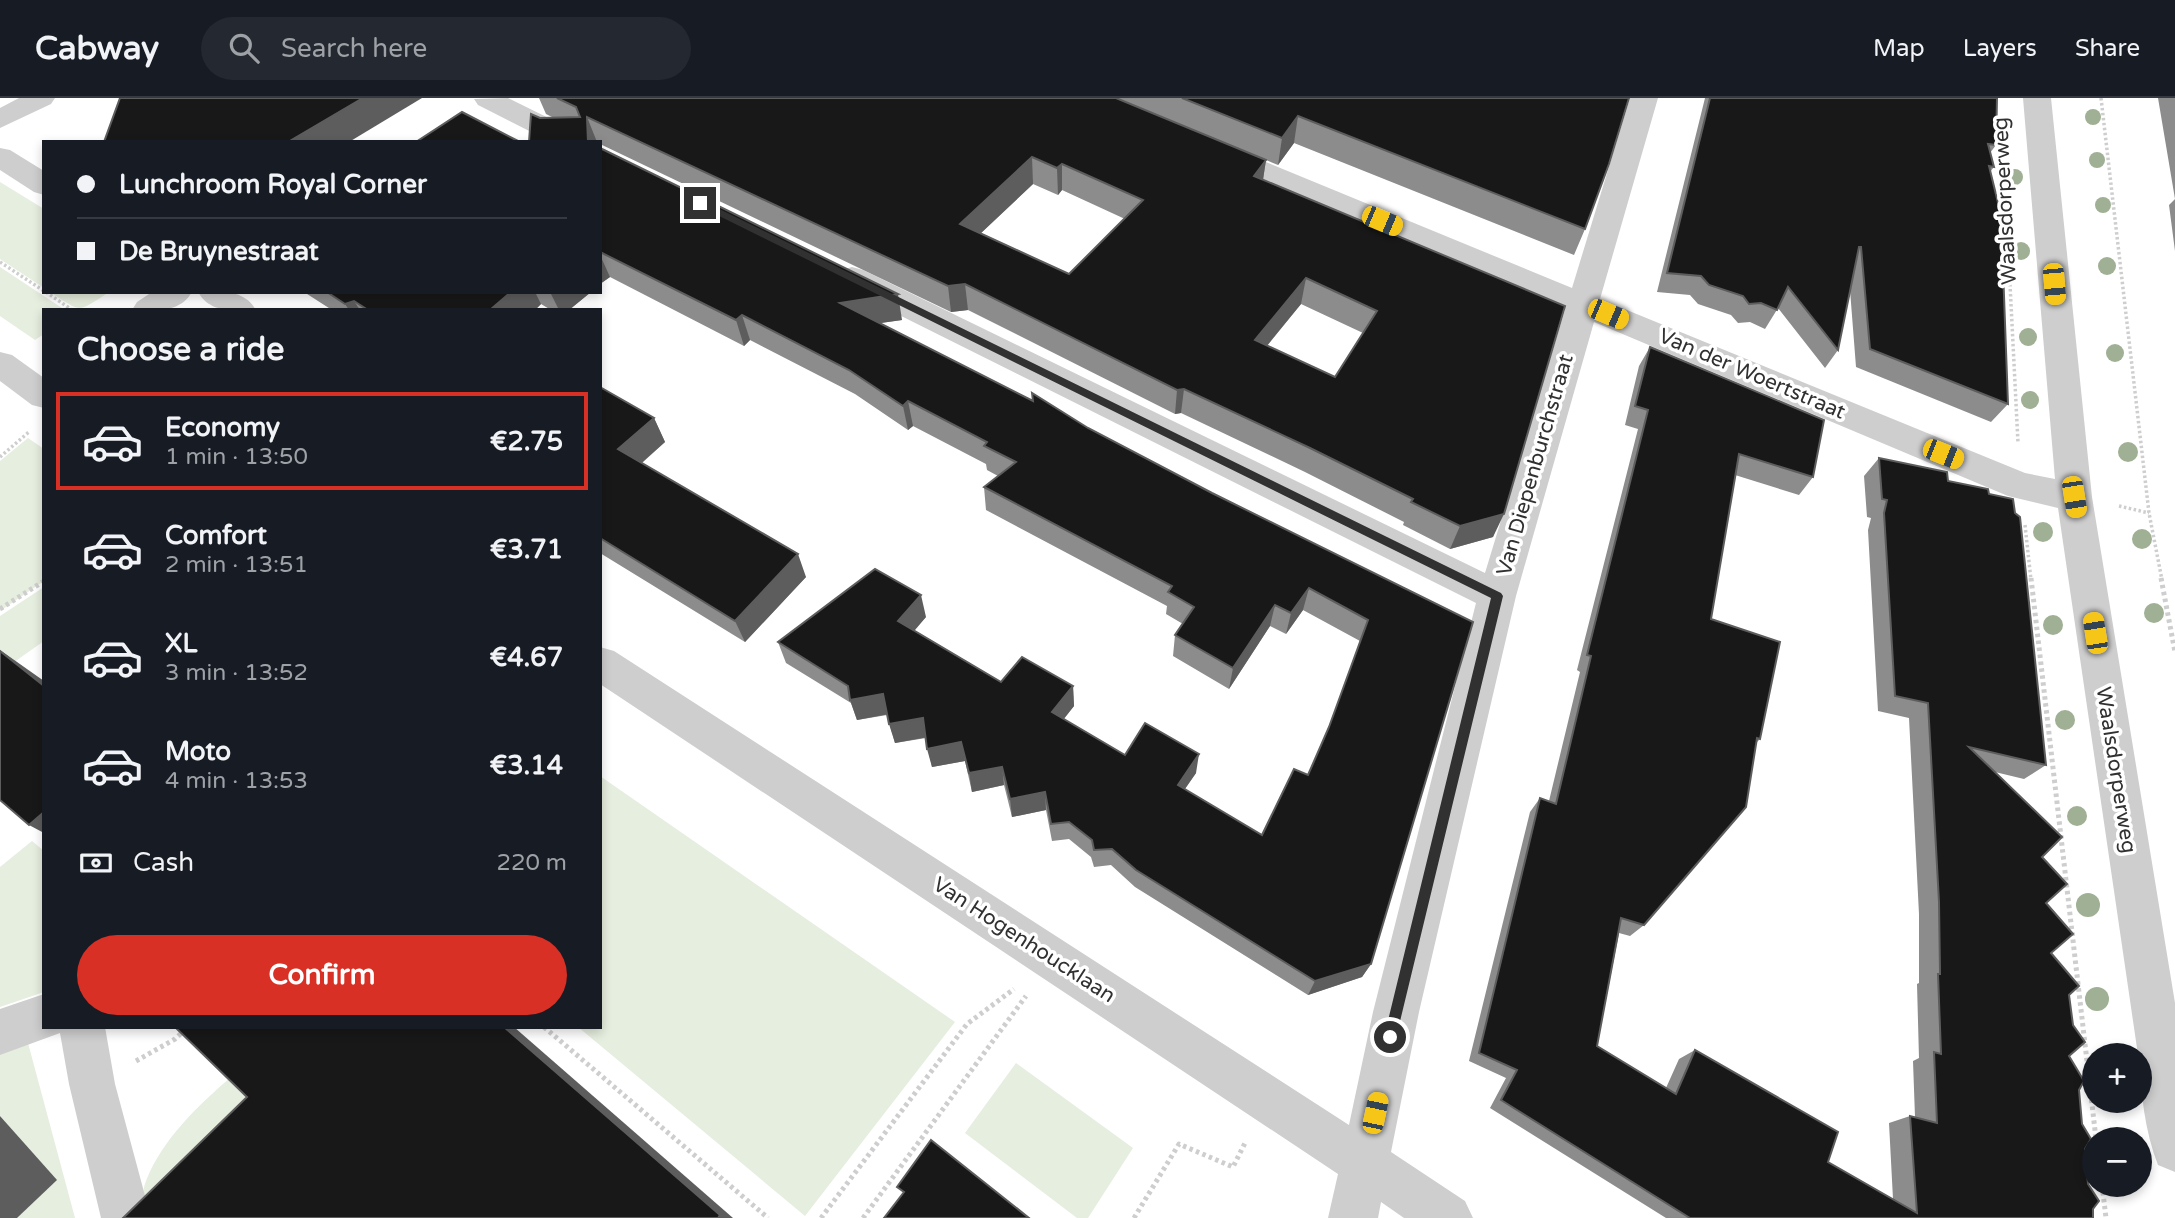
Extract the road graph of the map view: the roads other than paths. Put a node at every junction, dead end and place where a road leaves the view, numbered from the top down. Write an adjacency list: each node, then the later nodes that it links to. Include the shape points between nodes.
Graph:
1 (41, 98): 5 (street)
2 (1644, 98): 13 (street, Van Diepenburchstraat)
3 (2037, 98): 19 (street, Waalsdorperweg)
4 (481, 103): 6 (street)
5 (0, 119)
6 (570, 140)
7 (1185, 140): 13 (street, Van der Woertstraat)
8 (0, 157): 9 (street)
9 (42, 184)
10 (825, 265): 20 (street)
11 (173, 294): 14 (street)
12 (217, 294): 15 (street)
13 (1582, 304): 19 (street, Van der Woertstraat, via 2020,486); 20 (street, Van Diepenburchstraat)
14 (151, 308)
15 (237, 308)
16 (0, 364): 17 (street)
17 (38, 396): 18 (street)
18 (0, 403)
19 (2074, 497): 25 (street, Waalsdorperweg)
20 (1497, 596): 26 (street, Van Diepenburchstraat)
21 (602, 664): 26 (street, Van Hogenhoucklaan)
22 (42, 1018): 24 (street)
23 (82, 1029): 27 (street)
24 (0, 1032)
25 (2175, 1149)
26 (1364, 1163): 28 (street, Van Diepenburchstraat); 29 (street, Van Hogenhoucklaan)
27 (126, 1218)
28 (1353, 1218)
29 (1448, 1218)

